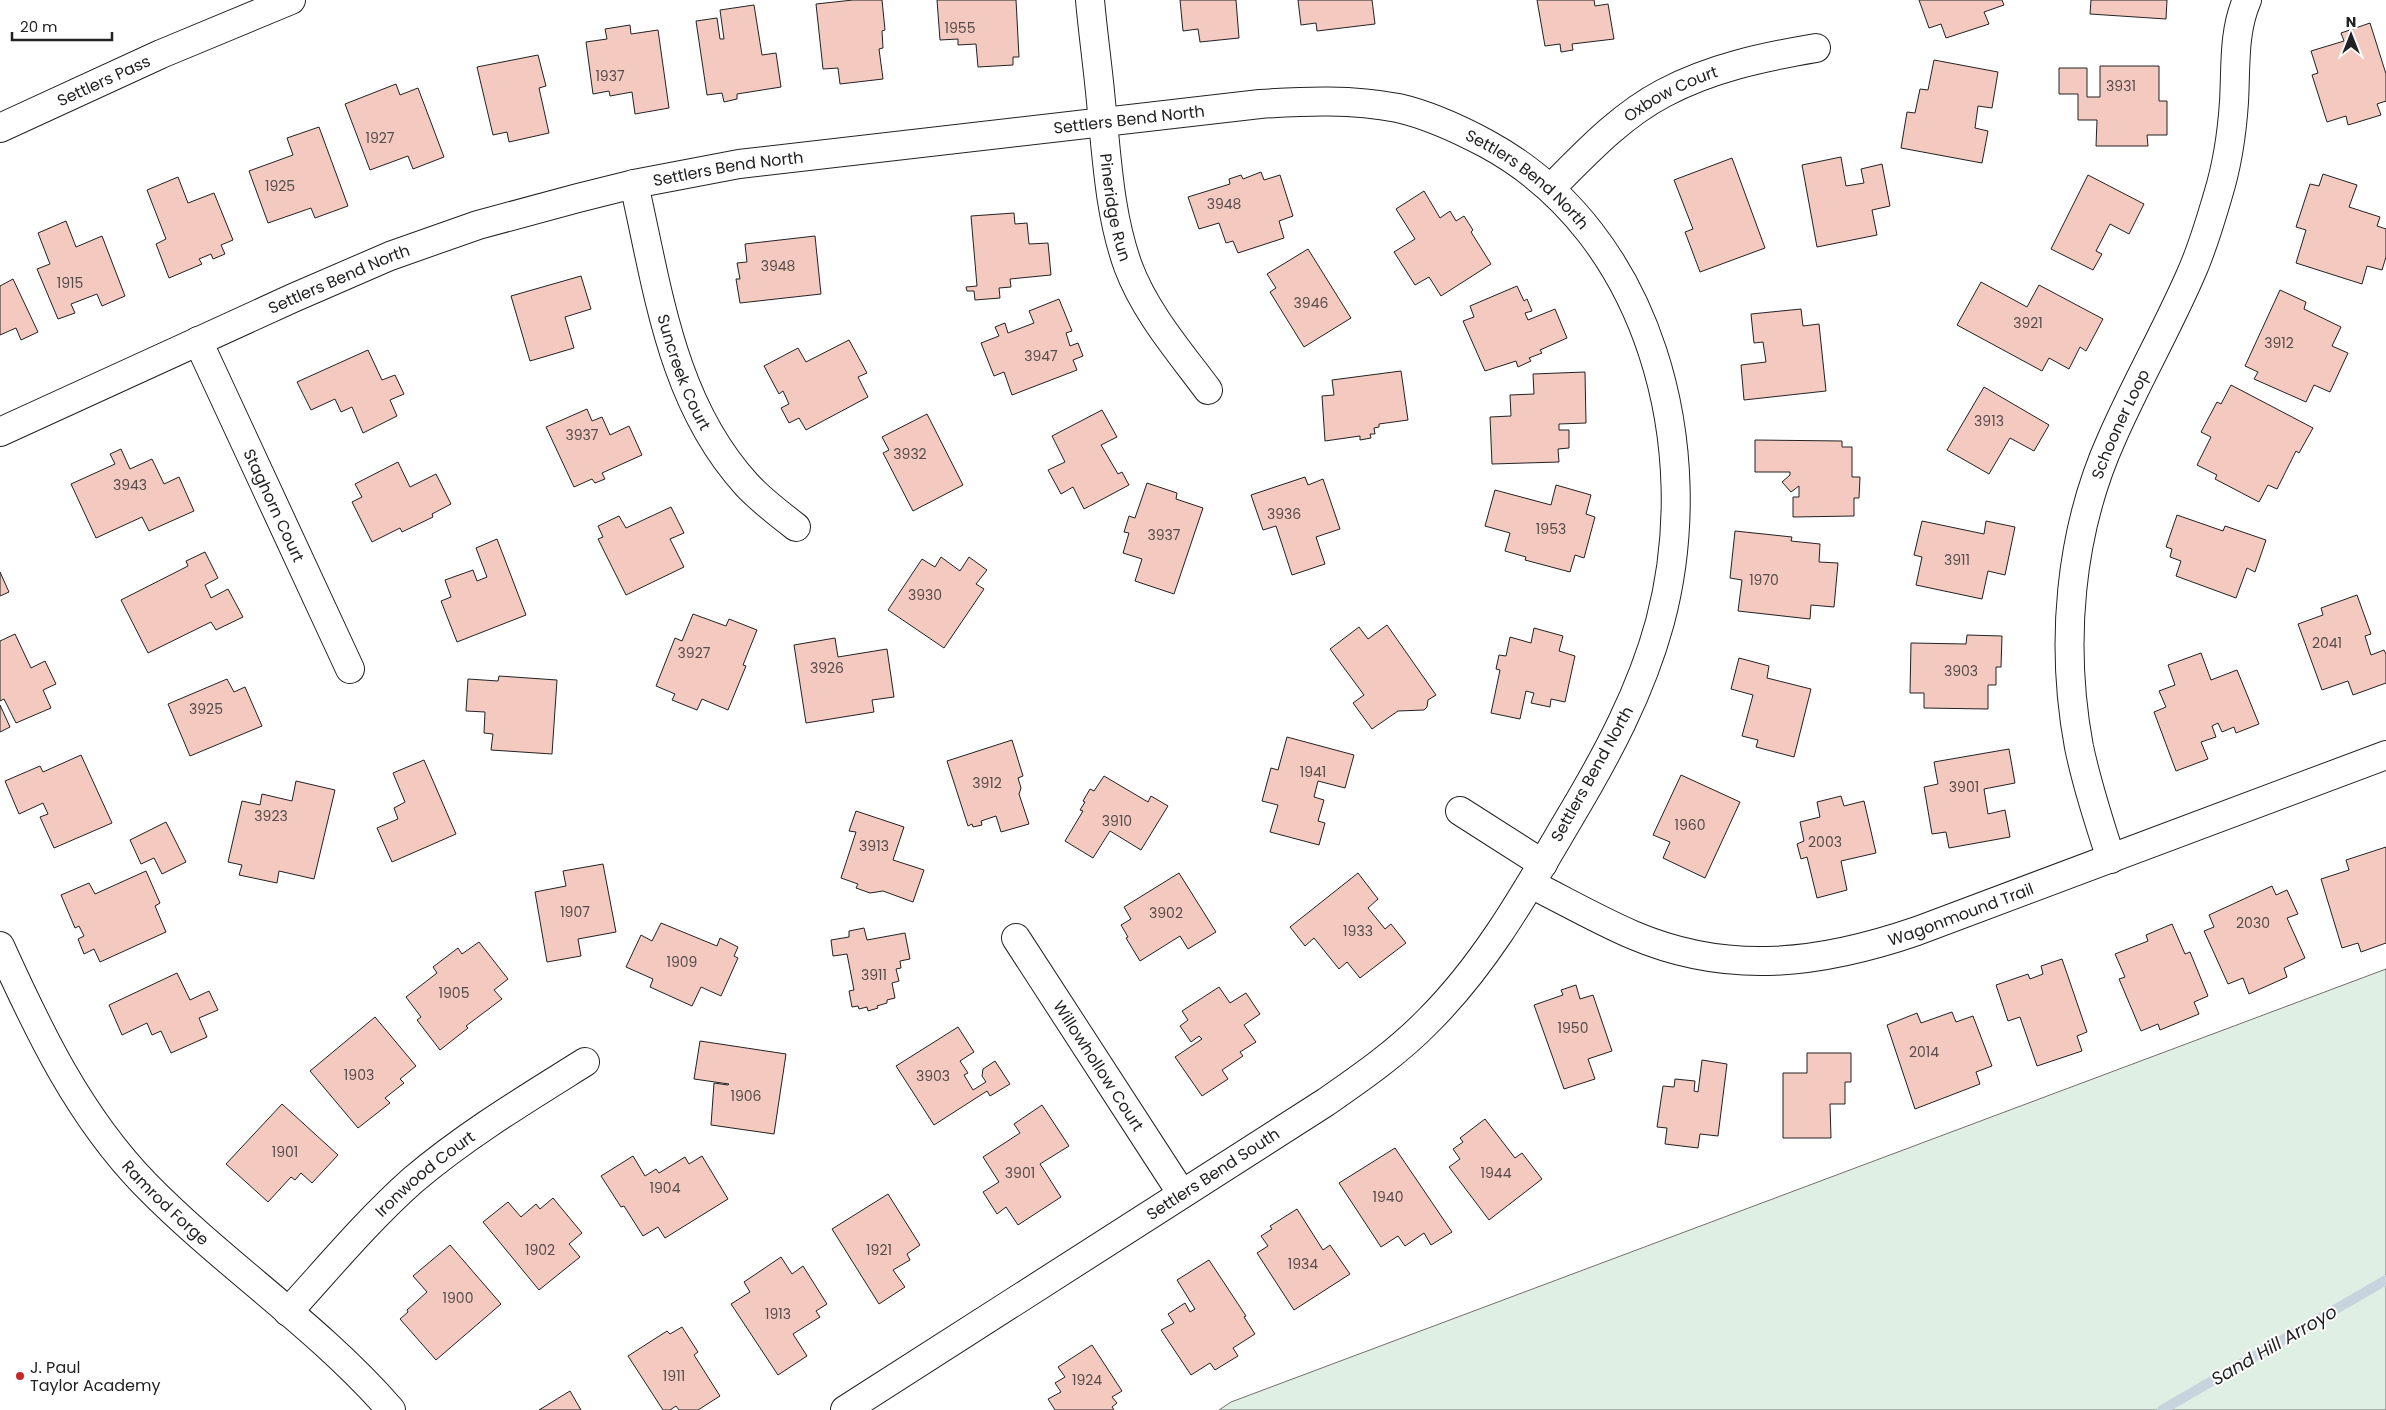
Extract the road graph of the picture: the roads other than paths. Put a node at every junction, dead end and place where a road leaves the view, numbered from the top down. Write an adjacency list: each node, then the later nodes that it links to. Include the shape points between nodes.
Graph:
1 (291, 0): 6 (street, Settlers Pass, via 161,54)
2 (1090, 0): 5 (street, Pineridge Run)
3 (2247, 0): 16 (street, Schooner Loop, via 2237,31 2234,106 2219,191 2192,273 2111,439 2094,485 2078,550 2070,628 2073,705 2086,778)
4 (1816, 48): 8 (street, Oxbow Court, via 1742,63 1662,94 1613,128)
5 (1103, 122): 7 (street, Settlers Bend North, via 790,157); 8 (street, Settlers Bend North, via 1285,102 1364,103 1437,120 1468,134 1499,151); 10 (street, Pineridge Run, via 1115,217 1128,267 1154,315)
6 (0, 128)
7 (634, 184): 9 (street, Settlers Bend North, via 434,240 347,274); 12 (street, Suncreek Court, via 672,352 695,408 747,484)
8 (1550, 188): 17 (street, Settlers Bend North, via 1578,215 1601,244 1621,276 1653,350 1670,431 1675,508 1668,586 1650,655 1607,753)
9 (198, 341): 11 (street, Settlers Bend North); 13 (street, Staghorn Court)
10 (1208, 390)
11 (0, 432)
12 (796, 527)
13 (350, 669)
14 (2386, 755): 16 (street, Wagonmound Trail)
15 (1460, 811): 17 (street)
16 (2111, 859): 17 (street, Wagonmound Trail, via 1881,943 1819,957 1775,962 1703,957 1633,935)
17 (1537, 874): 21 (street, Settlers Bend South, via 1477,966 1403,1045 1354,1083)
18 (1016, 938): 21 (street, Willowhollow Court)
19 (0, 946): 22 (street, Ramrod Forge, via 52,1056 73,1092 118,1154 171,1210)
20 (585, 1062): 22 (street, Ironwood Court, via 473,1134 414,1180 368,1223)
21 (1182, 1194): 24 (street, Settlers Bend South)
22 (288, 1312): 23 (street, Ramrod Forge, via 359,1375)
23 (391, 1410)
24 (845, 1410)

